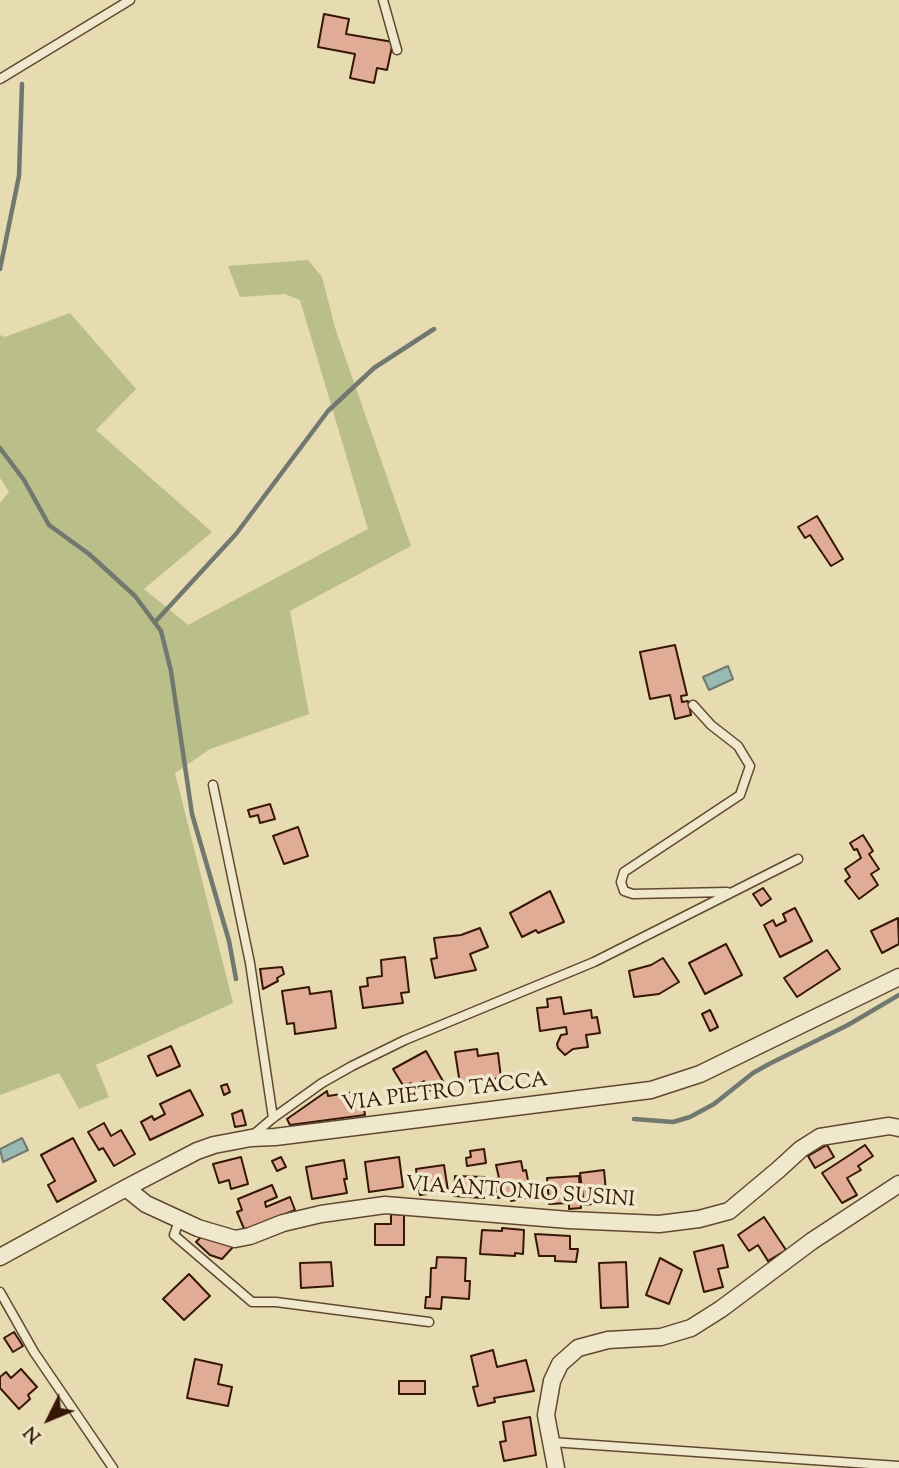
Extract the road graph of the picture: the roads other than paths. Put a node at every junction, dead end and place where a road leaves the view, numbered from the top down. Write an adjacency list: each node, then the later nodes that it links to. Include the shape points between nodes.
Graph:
1 (130, 0): 4 (lane)
2 (383, 0): 3 (lane)
3 (397, 50)
4 (0, 79)
5 (693, 705): 8 (lane, via 738,746 750,766 740,795 624,872 621,883 624,891 633,894)
6 (213, 785): 10 (lane, via 250,963)
7 (798, 859): 8 (lane)
8 (730, 892): 10 (lane, via 594,962 405,1040 322,1083)
9 (899, 977): 12 (street, VIA PIETRO TACCA, via 700,1074 652,1090)
10 (273, 1118): 12 (lane)
11 (899, 1128): 15 (street, VIA ANTONIO SUSINI, via 820,1137 729,1210 699,1219 659,1224 569,1220 385,1205 309,1217 235,1239)
12 (251, 1138): 14 (street, VIA PIETRO TACCA, via 197,1151)
13 (899, 1184): 19 (street, via 691,1328 661,1338 608,1340 578,1348 560,1364 552,1381 545,1415)
14 (125, 1188): 15 (street, VIA ANTONIO SUSINI, via 146,1204); 16 (street, VIA PIETRO TACCA)
15 (180, 1218): 18 (lane, via 174,1234 252,1302)
16 (0, 1257)
17 (0, 1292): 21 (lane, via 34,1352)
18 (429, 1322)
19 (551, 1442): 20 (lane); 22 (street)
20 (899, 1466)
21 (113, 1468)
22 (556, 1468)

